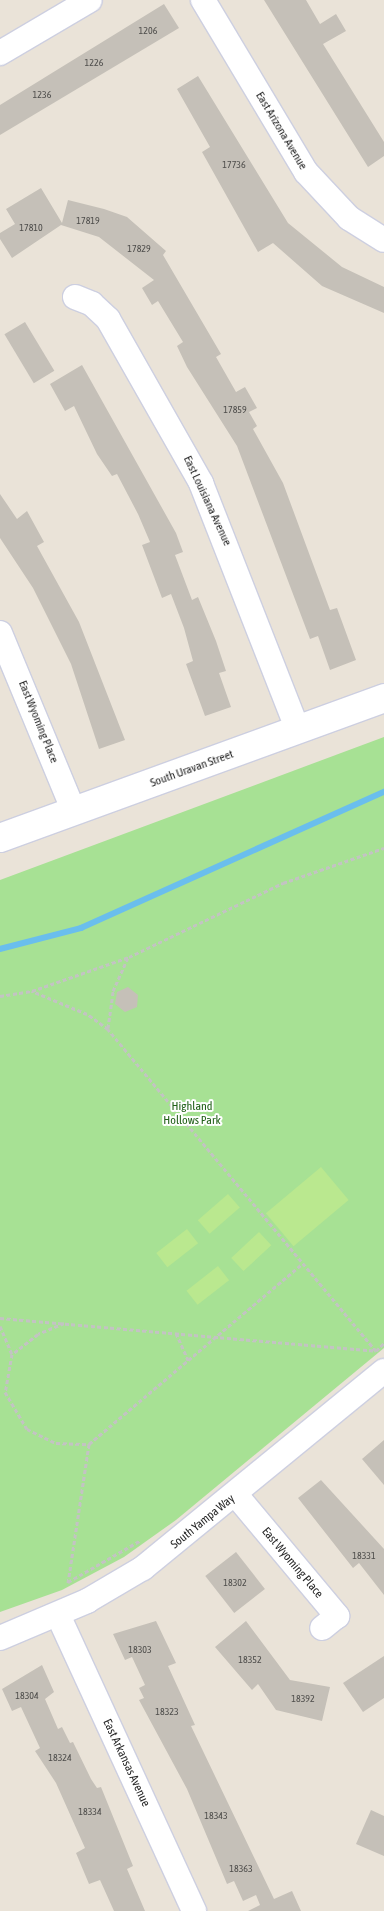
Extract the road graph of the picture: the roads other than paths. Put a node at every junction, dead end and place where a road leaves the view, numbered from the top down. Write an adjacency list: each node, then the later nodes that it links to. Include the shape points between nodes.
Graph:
1 (90, 0): 3 (street)
2 (203, 0): 4 (street, East Arizona Avenue, via 306,172 348,218)
3 (0, 53)
4 (384, 240)
5 (75, 297): 8 (street, East Louisiana Avenue, via 92,304 108,320 201,483)
6 (0, 633): 9 (street, East Wyoming Place)
7 (384, 698): 8 (street, South Uravan Street)
8 (298, 731): 9 (street, South Uravan Street)
9 (74, 812): 10 (street, South Uravan Street)
10 (0, 838)
11 (384, 1371): 12 (street, South Yampa Way)
12 (236, 1495): 13 (street, South Yampa Way, via 143,1568); 14 (street, East Wyoming Place, via 336,1616)
13 (58, 1615): 15 (street, South Yampa Way); 16 (street, East Arkansas Avenue)
14 (322, 1628)
15 (0, 1638)
16 (194, 1911)

